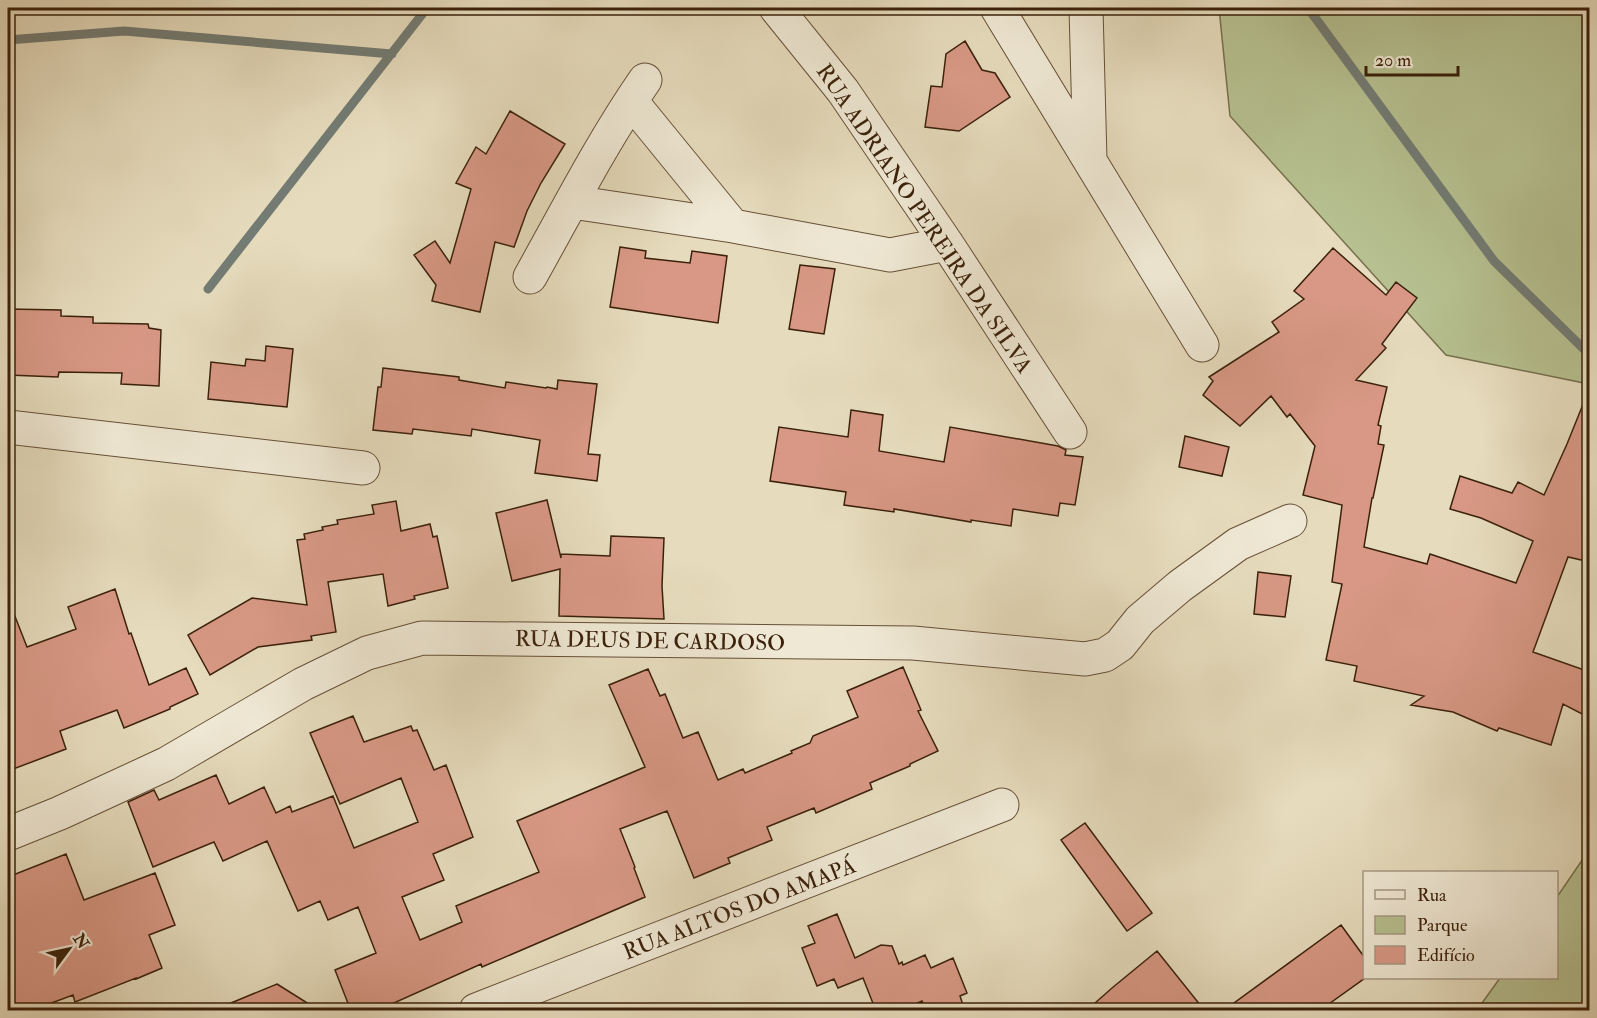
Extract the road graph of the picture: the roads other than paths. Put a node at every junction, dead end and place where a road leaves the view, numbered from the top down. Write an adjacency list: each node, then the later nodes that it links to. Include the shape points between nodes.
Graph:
1 (776, 8): 7 (street, RUA ADRIANO PEREIRA DA SILVA, via 843,91)
2 (997, 8): 4 (street)
3 (1086, 8): 4 (street)
4 (1090, 162): 9 (street)
5 (572, 202): 6 (street); 6 (street, via 638,90); 8 (street)
6 (734, 226): 7 (street, via 890,255)
7 (947, 244): 11 (street, RUA ADRIANO PEREIRA DA SILVA)
8 (530, 277)
9 (1202, 345)
10 (8, 427): 12 (street)
11 (1070, 432)
12 (363, 468)
13 (1290, 521): 15 (street, RUA DEUS DE CARDOSO, via 1238,544 1140,620 1120,645 1105,655 1085,659 913,643 422,638 367,653 303,684 166,764)
14 (1002, 805): 16 (street, RUA ALTOS DO AMAPÁ)
15 (8, 834)
16 (476, 1011)

